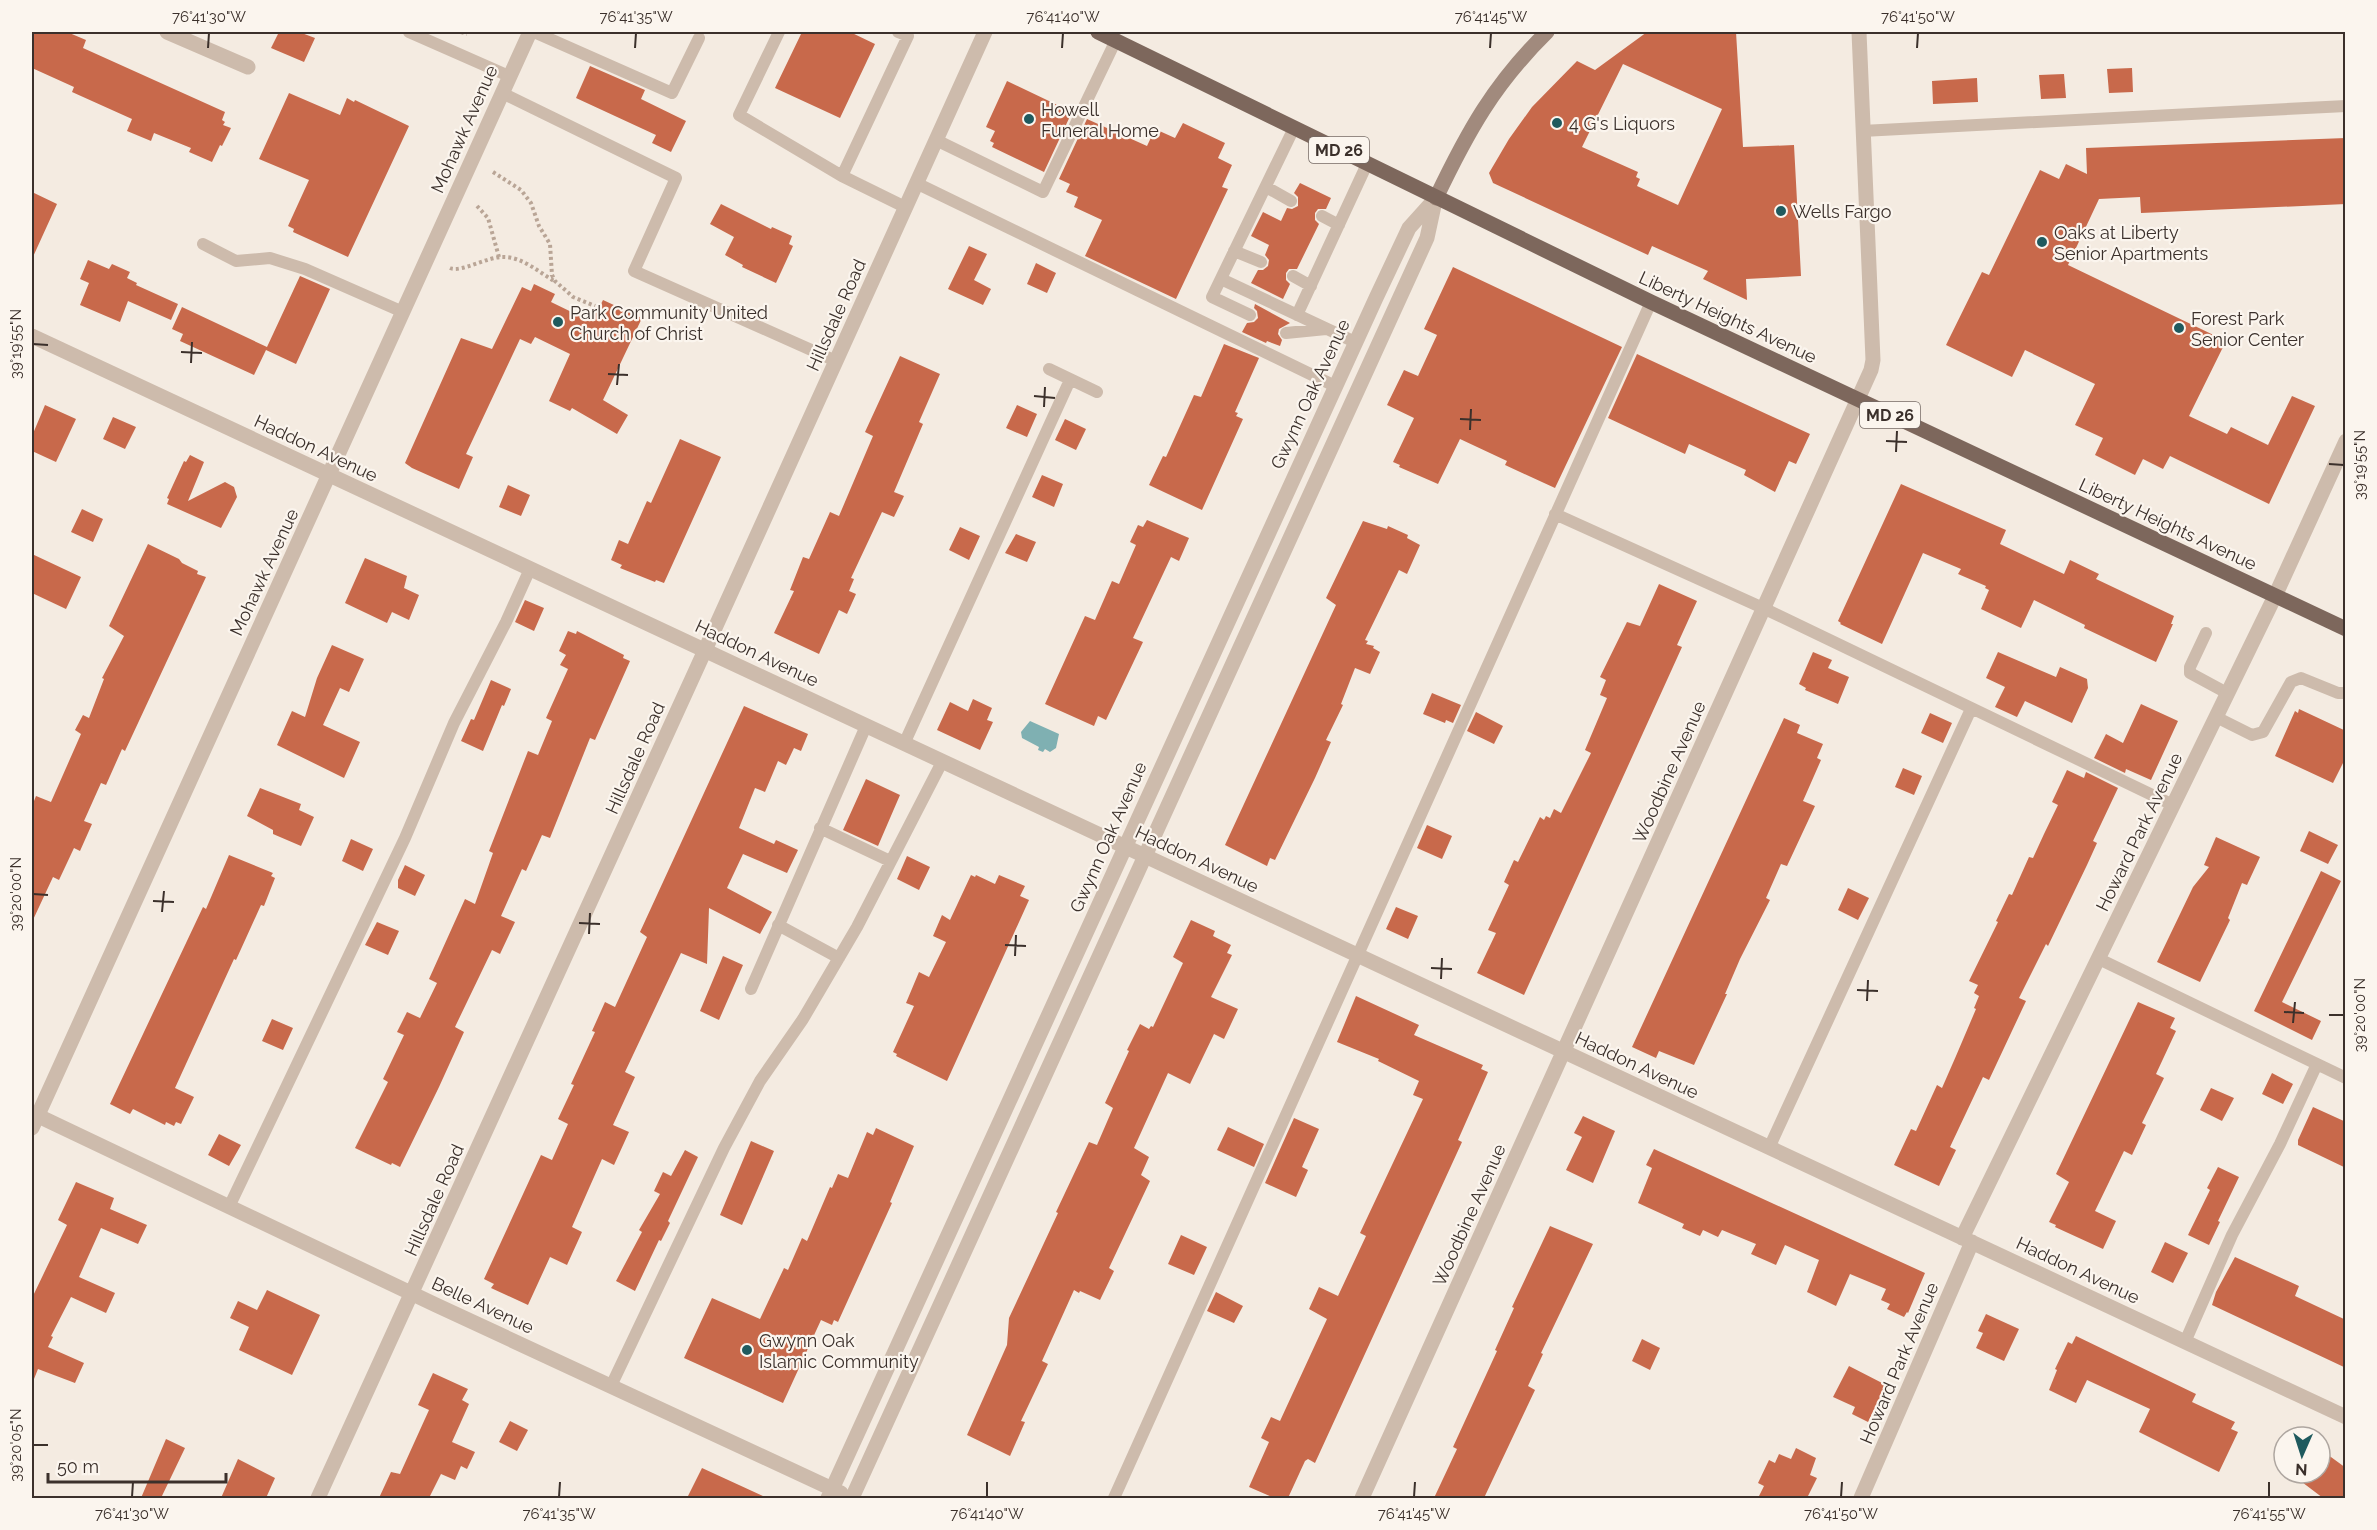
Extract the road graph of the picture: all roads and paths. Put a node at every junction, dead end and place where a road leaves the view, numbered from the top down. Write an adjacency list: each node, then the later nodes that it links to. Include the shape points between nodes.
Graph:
1 (167, 32): 14 (street)
2 (409, 32): 15 (lane)
3 (461, 32): 11 (path)
4 (532, 32): 12 (lane, via 672,93); 15 (street, Mohawk Avenue)
5 (779, 32): 23 (lane, via 739,115)
6 (898, 32): 23 (lane, via 909,36)
7 (985, 32): 20 (street, Hillsdale Road)
8 (1098, 32): 13 (main road, Liberty Heights Avenue / MD 26)
9 (1547, 32): 26 (main road, Gwynn Oak Avenue, via 1481,110)
10 (1859, 32): 19 (street, Woodbine Avenue)
11 (467, 34)
12 (699, 38)
13 (1116, 40): 18 (main road, Liberty Heights Avenue / MD 26); 20 (lane, via 1043,192)
14 (248, 67)
15 (509, 76): 16 (street, Mohawk Avenue)
16 (502, 93): 43 (street, Mohawk Avenue); 50 (lane, via 675,178 634,271)
17 (2346, 106): 19 (lane)
18 (1294, 128): 21 (main road, Liberty Heights Avenue / MD 26); 25 (lane)
19 (1862, 131): 55 (street, Woodbine Avenue, via 1873,360)
20 (936, 140): 24 (street, Hillsdale Road)
21 (1367, 164): 26 (main road, Liberty Heights Avenue / MD 26); 31 (lane)
22 (493, 172): 39 (path, via 521,190 531,203 550,244)
23 (842, 176): 29 (lane)
24 (916, 183): 29 (street, Hillsdale Road); 53 (lane)
25 (1266, 187): 27 (lane); 33 (lane)
26 (1436, 198): 41 (main road, Liberty Heights Avenue / MD 26); 49 (street, Gwynn Oak Avenue, via 1409,228); 75 (street, Gwynn Oak Avenue, via 1427,238)
27 (1291, 201)
28 (477, 206): 34 (path, via 488,218)
29 (905, 207): 50 (street, Hillsdale Road)
30 (1322, 216): 31 (lane)
31 (1339, 225): 40 (lane)
32 (203, 244): 43 (lane, via 236,261 270,258 304,269)
33 (1234, 251): 35 (lane); 38 (lane)
34 (499, 257): 36 (path, via 458,270); 39 (path, via 520,261)
35 (1261, 262)
36 (450, 268)
37 (1293, 276): 40 (lane)
38 (1221, 279): 44 (lane, via 1212,297); 45 (lane)
39 (555, 281): 42 (path, via 573,297)
40 (1311, 286): 45 (lane)
41 (1651, 302): 55 (main road, Liberty Heights Avenue / MD 26); 58 (lane)
42 (595, 306)
43 (403, 312): 57 (street, Mohawk Avenue)
44 (1250, 315)
45 (1297, 315): 46 (lane)
46 (1328, 329): 47 (lane); 49 (lane)
47 (1286, 333)
48 (32, 336): 57 (street, Haddon Avenue)
49 (1355, 342): 53 (street, Gwynn Oak Avenue)
50 (836, 361): 64 (street, Hillsdale Road)
51 (1048, 369): 52 (lane)
52 (1070, 380): 54 (lane); 70 (lane)
53 (1335, 386): 74 (street, Gwynn Oak Avenue)
54 (1097, 393)
55 (1858, 400): 60 (main road, Liberty Heights Avenue / MD 26); 61 (street, Woodbine Avenue)
56 (2346, 441): 60 (street, Howard Park Avenue)
57 (330, 476): 59 (street, Haddon Avenue); 85 (street, Mohawk Avenue)
58 (1556, 514): 61 (lane); 78 (lane)
59 (530, 569): 64 (street, Haddon Avenue); 87 (lane, via 454,723 405,838)
60 (2275, 596): 62 (main road, Liberty Heights Avenue / MD 26); 65 (street, Howard Park Avenue)
61 (1763, 608): 67 (lane); 82 (street, Woodbine Avenue)
62 (2346, 629)
63 (2206, 633): 65 (lane, via 2190,673)
64 (705, 651): 69 (street, Haddon Avenue); 89 (street, Hillsdale Road)
65 (2227, 693): 68 (street, Howard Park Avenue)
66 (2346, 693): 68 (lane, via 2301,678 2291,682 2263,732 2252,735)
67 (1971, 709): 72 (lane); 86 (lane)
68 (2216, 717): 72 (street, Howard Park Avenue)
69 (866, 726): 70 (street, Haddon Avenue); 73 (lane)
70 (904, 744): 71 (street, Haddon Avenue)
71 (942, 762): 74 (street, Haddon Avenue); 76 (lane)
72 (2173, 805): 80 (street, Howard Park Avenue)
73 (820, 828): 76 (lane); 77 (lane)
74 (1125, 847): 75 (street, Haddon Avenue); 93 (street, Gwynn Oak Avenue)
75 (1145, 856): 78 (street, Haddon Avenue); 95 (street, Gwynn Oak Avenue)
76 (890, 861): 79 (lane)
77 (778, 925): 79 (lane); 81 (lane)
78 (1358, 955): 82 (street, Haddon Avenue); 96 (lane)
79 (839, 958): 91 (lane, via 760,1081 724,1148)
80 (2099, 959): 83 (lane); 88 (street, Howard Park Avenue)
81 (751, 989)
82 (1564, 1052): 86 (street, Haddon Avenue); 97 (street, Woodbine Avenue)
83 (2317, 1064): 84 (lane); 90 (lane, via 2232,1235)
84 (2346, 1078)
85 (33, 1119): 87 (street, Belle Avenue)
86 (1769, 1148): 88 (street, Haddon Avenue)
87 (229, 1207): 89 (street, Belle Avenue)
88 (1967, 1240): 90 (street, Haddon Avenue); 98 (street, Howard Park Avenue)
89 (413, 1294): 91 (street, Belle Avenue); 94 (street, Hillsdale Road)
90 (2185, 1342): 92 (street, Haddon Avenue)
91 (611, 1386): 93 (street, Belle Avenue)
92 (2346, 1417)
93 (830, 1493): 95 (street, Belle Avenue)
94 (318, 1498)
95 (852, 1498)
96 (1114, 1498)
97 (1362, 1498)
98 (1861, 1498)

